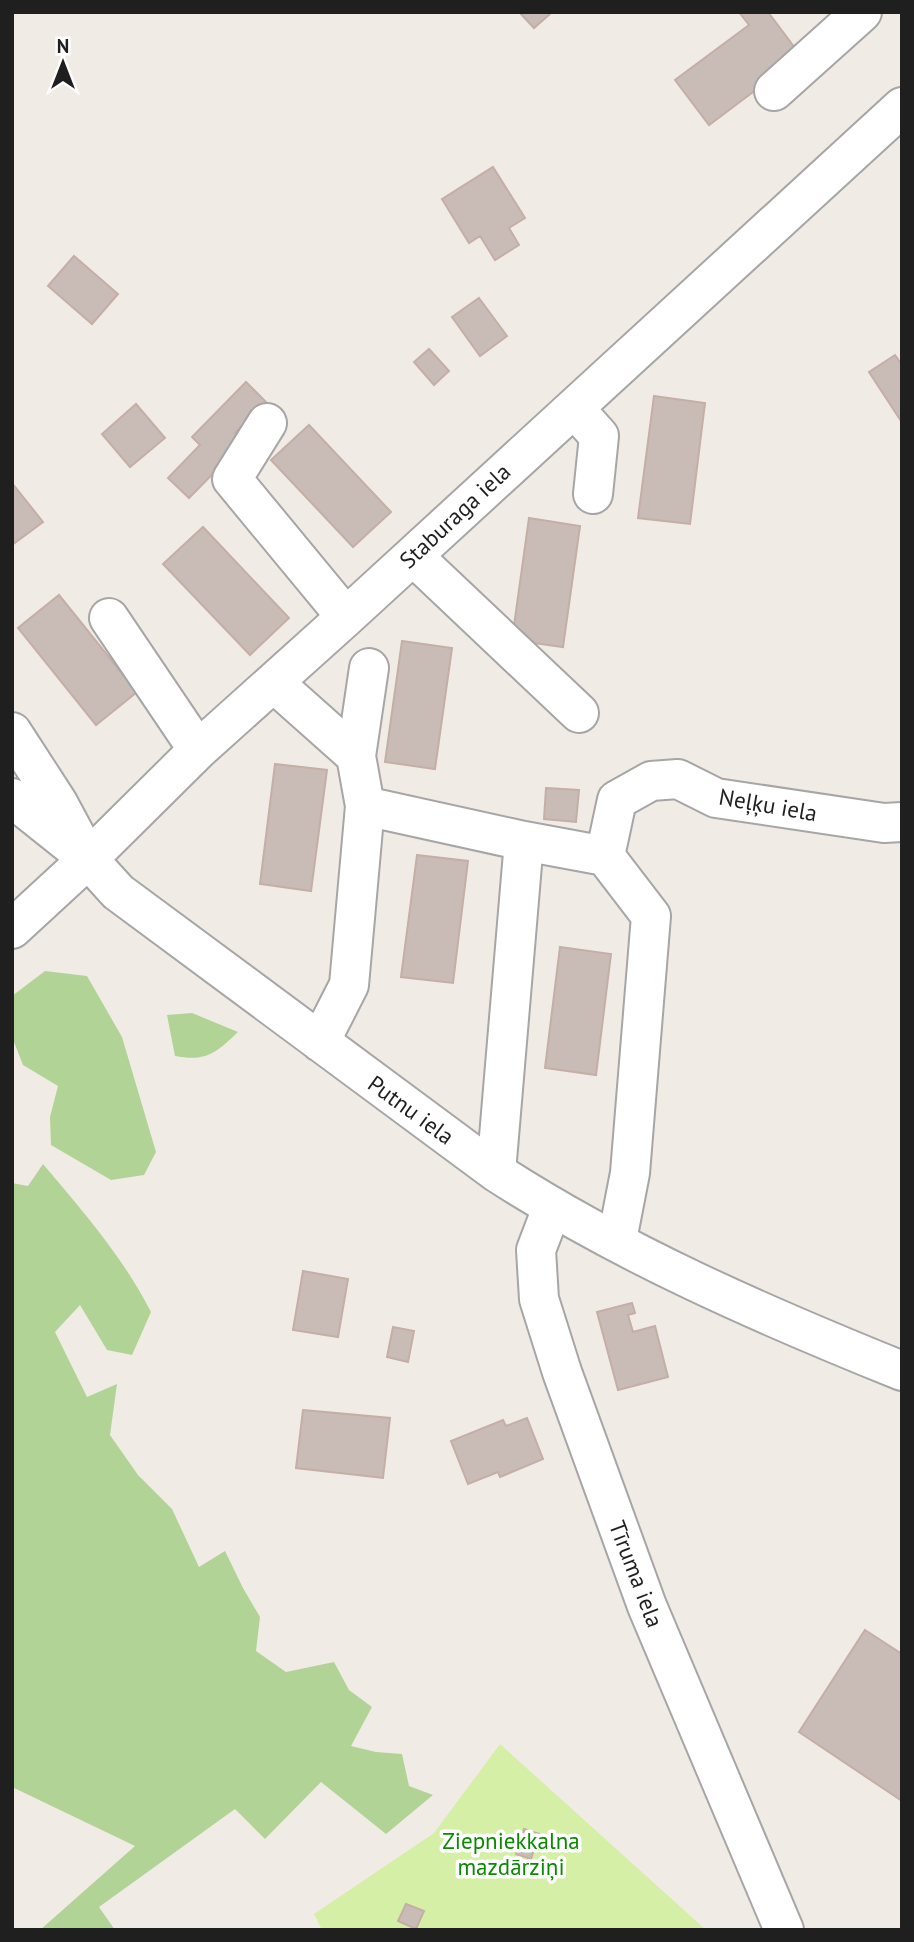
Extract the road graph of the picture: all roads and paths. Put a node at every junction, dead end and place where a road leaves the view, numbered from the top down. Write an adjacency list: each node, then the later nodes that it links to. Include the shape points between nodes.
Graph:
1 (862, 12): 2 (street)
2 (774, 91)
3 (902, 107): 4 (street, Staburaga iela)
4 (574, 408): 6 (street, via 599,436); 7 (street, Staburaga iela)
5 (267, 423): 8 (street, via 232,479)
6 (593, 494)
7 (412, 556): 8 (street, Staburaga iela); 12 (street)
8 (346, 617): 11 (street, Staburaga iela)
9 (109, 618): 14 (street)
10 (369, 667): 15 (street)
11 (274, 683): 14 (street, Staburaga iela); 15 (street)
12 (579, 713)
13 (12, 732): 21 (street, Putnu iela)
14 (198, 750): 21 (street, Staburaga iela)
15 (356, 756): 17 (street)
16 (12, 798): 21 (street)
17 (365, 806): 19 (street); 23 (street, via 349,985)
18 (902, 822): 20 (street, Neļķu iela, via 716,798 678,779 651,781 617,800)
19 (524, 841): 20 (street); 24 (street)
20 (605, 856): 26 (street, via 651,916 630,1173)
21 (88, 859): 22 (street, Staburaga iela); 23 (street, Putnu iela, via 118,892)
22 (12, 929)
23 (320, 1042): 24 (street, Putnu iela)
24 (496, 1171): 25 (street, Putnu iela)
25 (552, 1208): 26 (street, Putnu iela); 28 (street, Tīruma iela, via 536,1250 539,1299 562,1372 647,1606)
26 (617, 1240): 27 (street, Putnu iela, via 785,1324)
27 (902, 1371)
28 (784, 1930)

